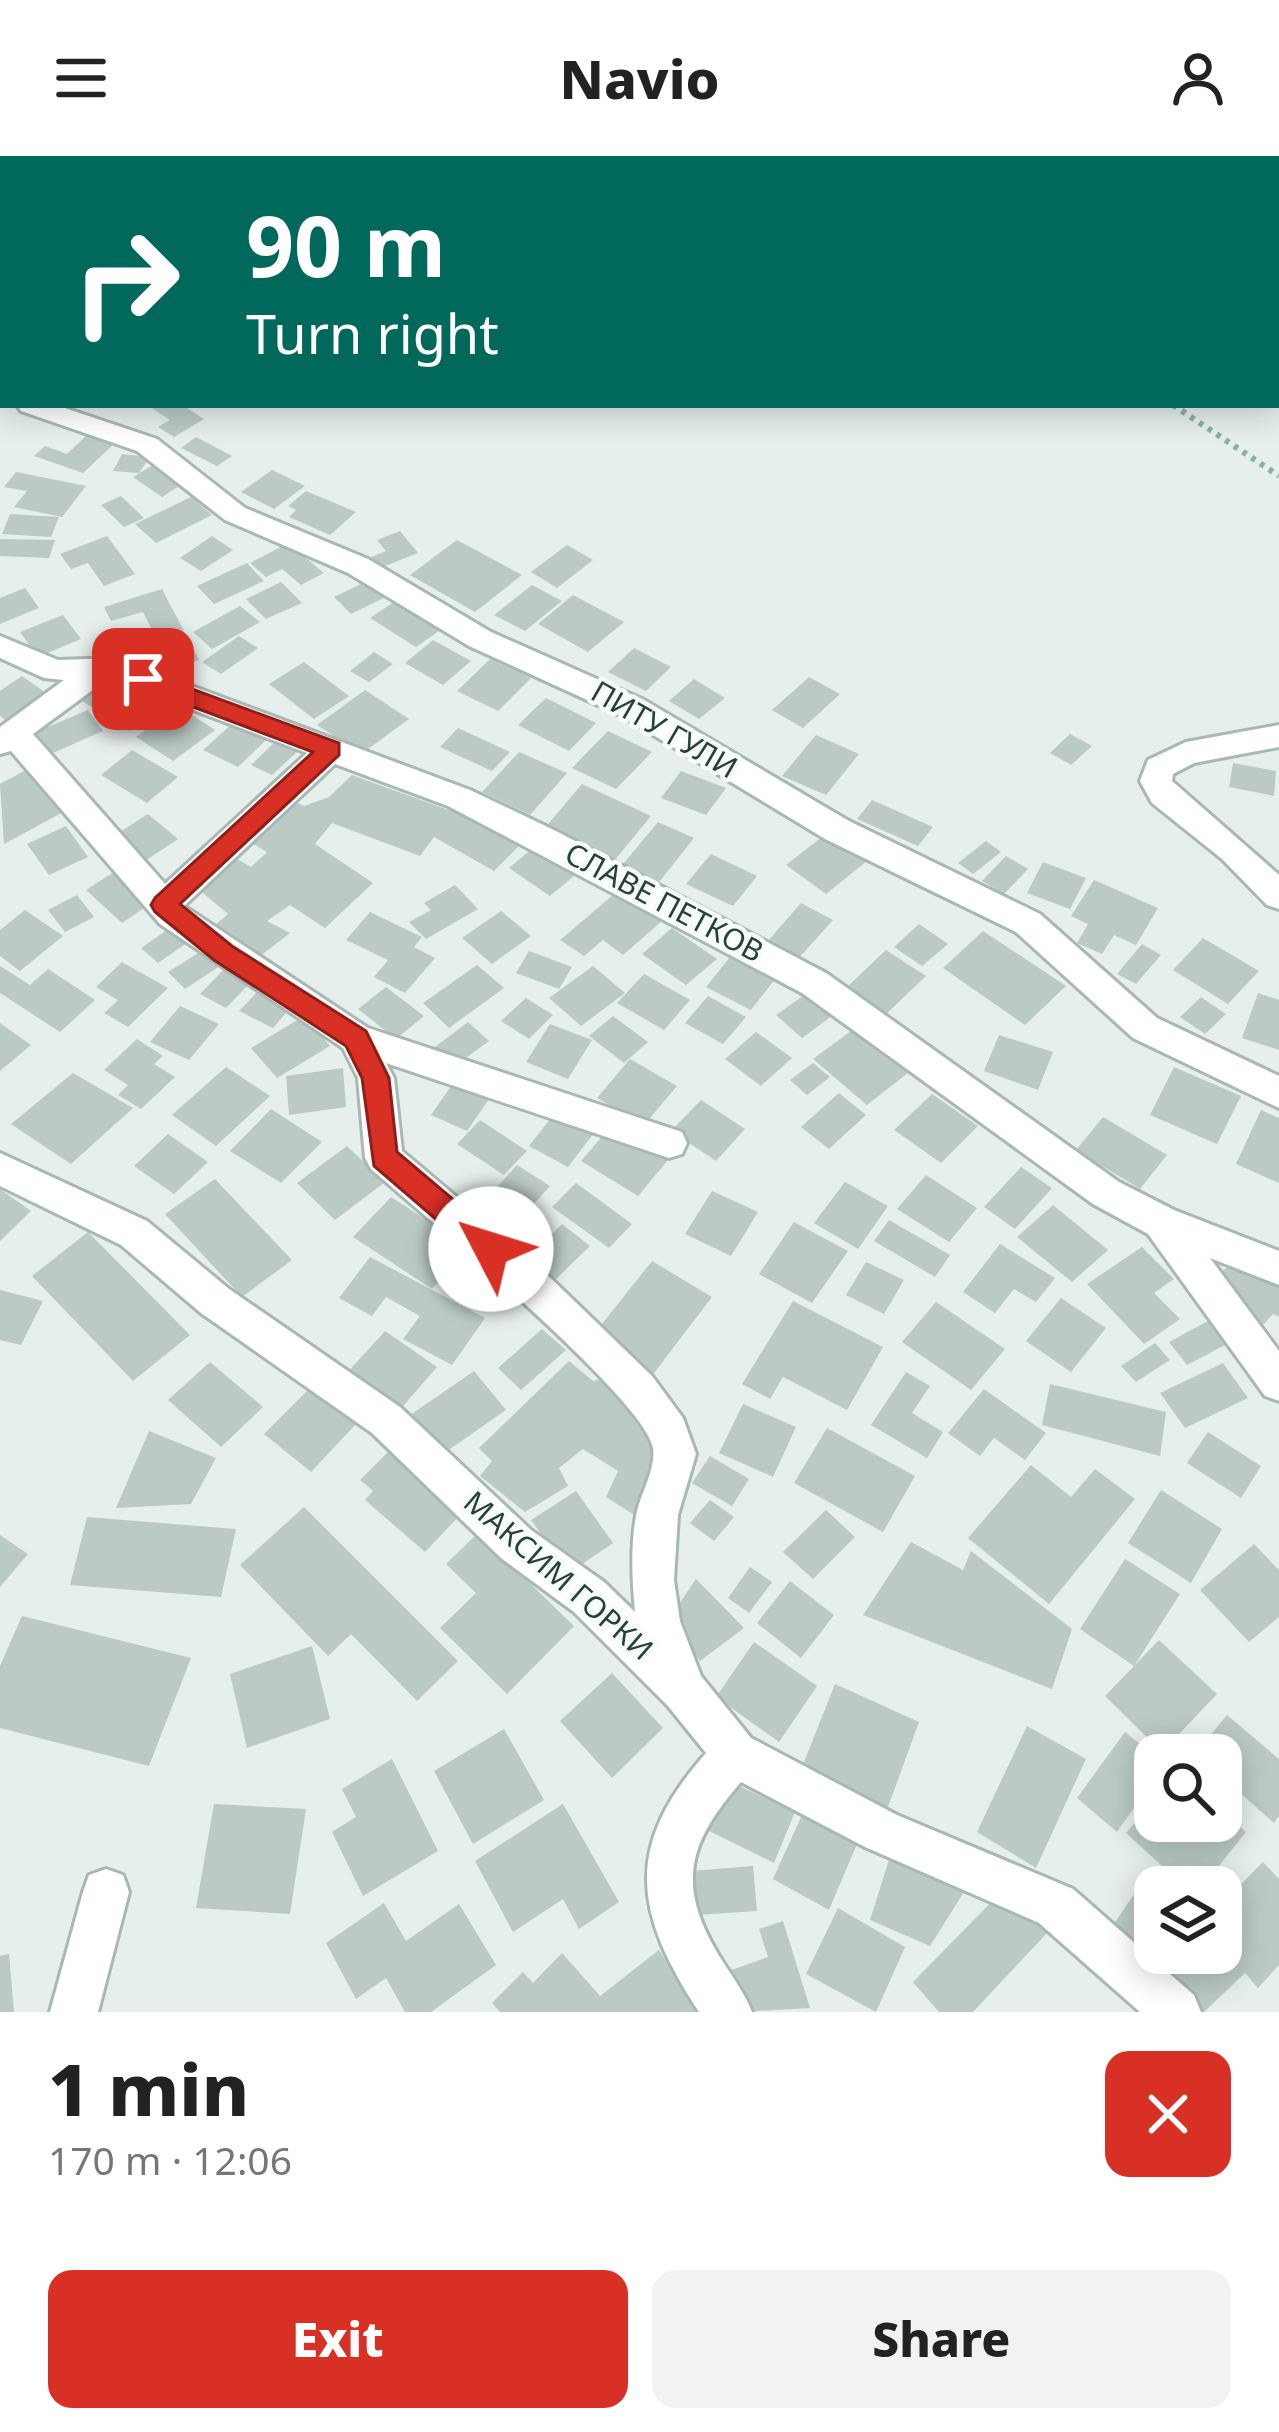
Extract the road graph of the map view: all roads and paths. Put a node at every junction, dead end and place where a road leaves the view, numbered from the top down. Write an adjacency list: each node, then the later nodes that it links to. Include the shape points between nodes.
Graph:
1 (39, 408): 12 (street, ПИТУ ГУЛИ, via 147,445 235,514 358,566 480,639 582,682 799,809 1028,923 1145,1028)
2 (1177, 408): 3 (path)
3 (1279, 476)
4 (0, 646): 5 (street, СЛАВЕ ПЕТКОВ, via 55,671)
5 (106, 665): 7 (street); 8 (street, СЛАВЕ ПЕТКОВ)
6 (1279, 736): 9 (street, via 1186,753 1159,768 1156,781)
7 (7, 739): 10 (street)
8 (331, 749): 10 (street); 15 (street, СЛАВЕ ПЕТКОВ, via 458,798 814,983 1106,1193)
9 (1279, 896)
10 (164, 905): 11 (street)
11 (356, 1038): 13 (street); 18 (street, via 376,1078 384,1158 520,1274 638,1389 673,1437 653,1580 658,1622)
12 (1279, 1093)
13 (669, 1143)
14 (0, 1169): 18 (street, МАКСИМ ГОРКИ, via 134,1233 215,1300 325,1373 516,1544 589,1597)
15 (1161, 1222): 16 (street, СЛАВЕ ПЕТКОВ); 17 (street)
16 (1279, 1268)
17 (1279, 1383)
18 (685, 1690): 19 (street, МАКСИМ ГОРКИ)
19 (735, 1754): 22 (street, via 684,1816 668,1863 676,1923); 23 (street, МАКСИМ ГОРКИ, via 881,1831 1056,1906)
20 (106, 1892): 21 (street)
21 (74, 2012)
22 (728, 2012)
23 (1177, 2012)

